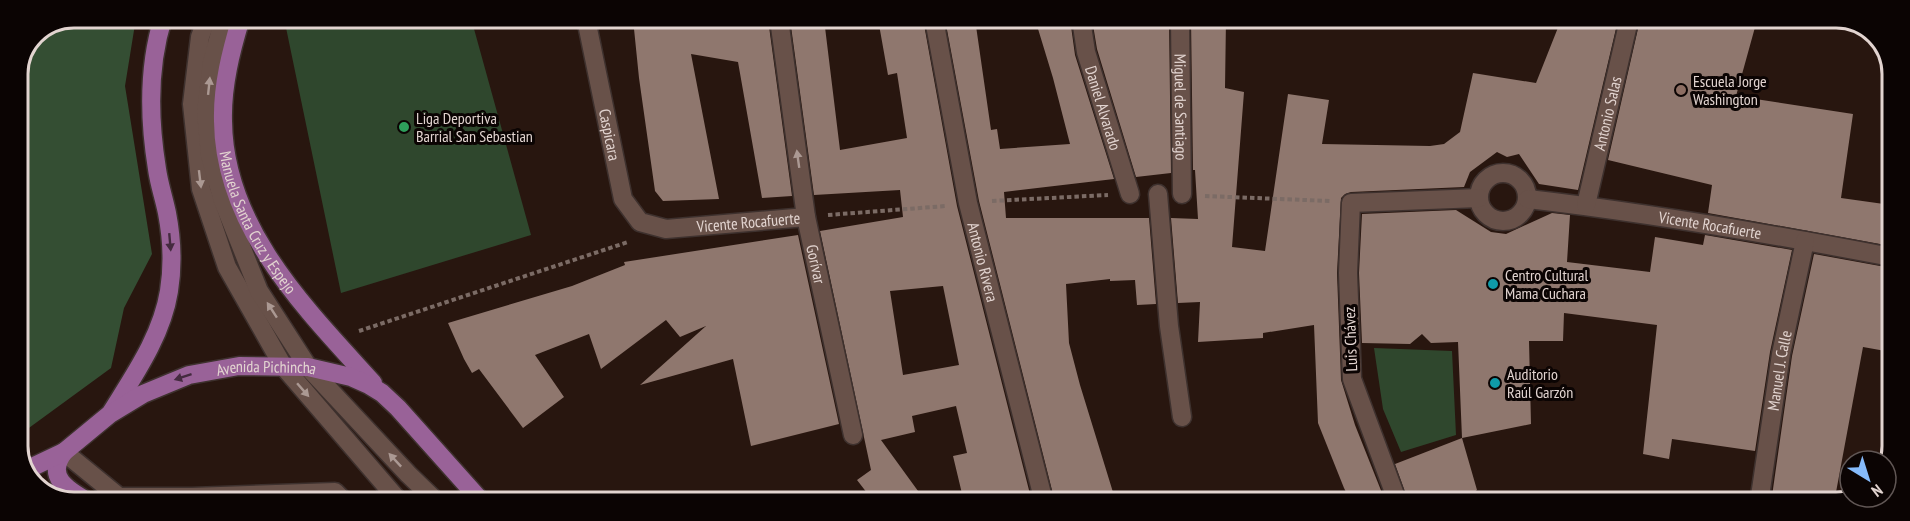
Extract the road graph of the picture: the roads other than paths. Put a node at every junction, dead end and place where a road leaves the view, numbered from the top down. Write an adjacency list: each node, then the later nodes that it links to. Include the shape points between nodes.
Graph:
1 (161, 29): 24 (main road, one-way to 24, via 152,133 167,213 171,251 169,292 154,337)
2 (203, 29): 21 (street, one-way to 21, via 192,104 201,189 228,267)
3 (221, 29): 22 (street, one-way to 3, via 260,291 223,201 210,156 206,112)
4 (238, 29): 23 (main road, Manuela Santa Cruz y Espejo, via 224,98 225,146 245,215 286,284)
5 (588, 29): 18 (street, Caspicara, via 623,199 640,222)
6 (780, 29): 17 (street, Gorívar, one-way to 6)
7 (936, 29): 34 (street, Antonio Rivera, via 968,203)
8 (1083, 29): 11 (street, Daniel Alvarado, via 1086,52)
9 (1180, 29): 13 (street, Miguel de Santiago)
10 (1627, 29): 16 (street, Antonio Salas)
11 (1130, 194)
12 (1158, 194): 25 (street, via 1169,326)
13 (1188, 195)
14 (1479, 198): 15 (street, via 1486,214 1503,222 1520,215); 15 (street, via 1486,180 1504,172 1522,180); 35 (street, Luis Chávez, via 1351,203 1348,273 1352,379)
15 (1528, 199): 16 (street, Vicente Rocafuerte)
16 (1586, 205): 19 (street, Vicente Rocafuerte)
17 (806, 217): 18 (street, Vicente Rocafuerte); 26 (street, Gorívar)
18 (666, 229)
19 (1805, 241): 20 (street, Vicente Rocafuerte); 36 (street, Manuel J. Calle, via 1781,354)
20 (1881, 255)
21 (283, 366): 22 (main road, Avenida Pichincha); 24 (main road, Avenida Pichincha, one-way to 24, via 238,366 189,375 143,394); 31 (street, one-way to 31)
22 (309, 367): 23 (main road, Avenida Pichincha, via 351,377); 32 (street, one-way to 22)
23 (382, 393): 33 (main road, Avenida Pichincha)
24 (110, 414): 27 (main road, Avenida Pichincha)
25 (1182, 417)
26 (854, 435)
27 (64, 452): 28 (main road, Avenida Pichincha); 29 (main road, via 58,476); 30 (street)
28 (33, 467)
29 (73, 492)
30 (113, 492)
31 (391, 492)
32 (426, 492)
33 (474, 492)
34 (1041, 492)
35 (1394, 492)
36 (1761, 492)

